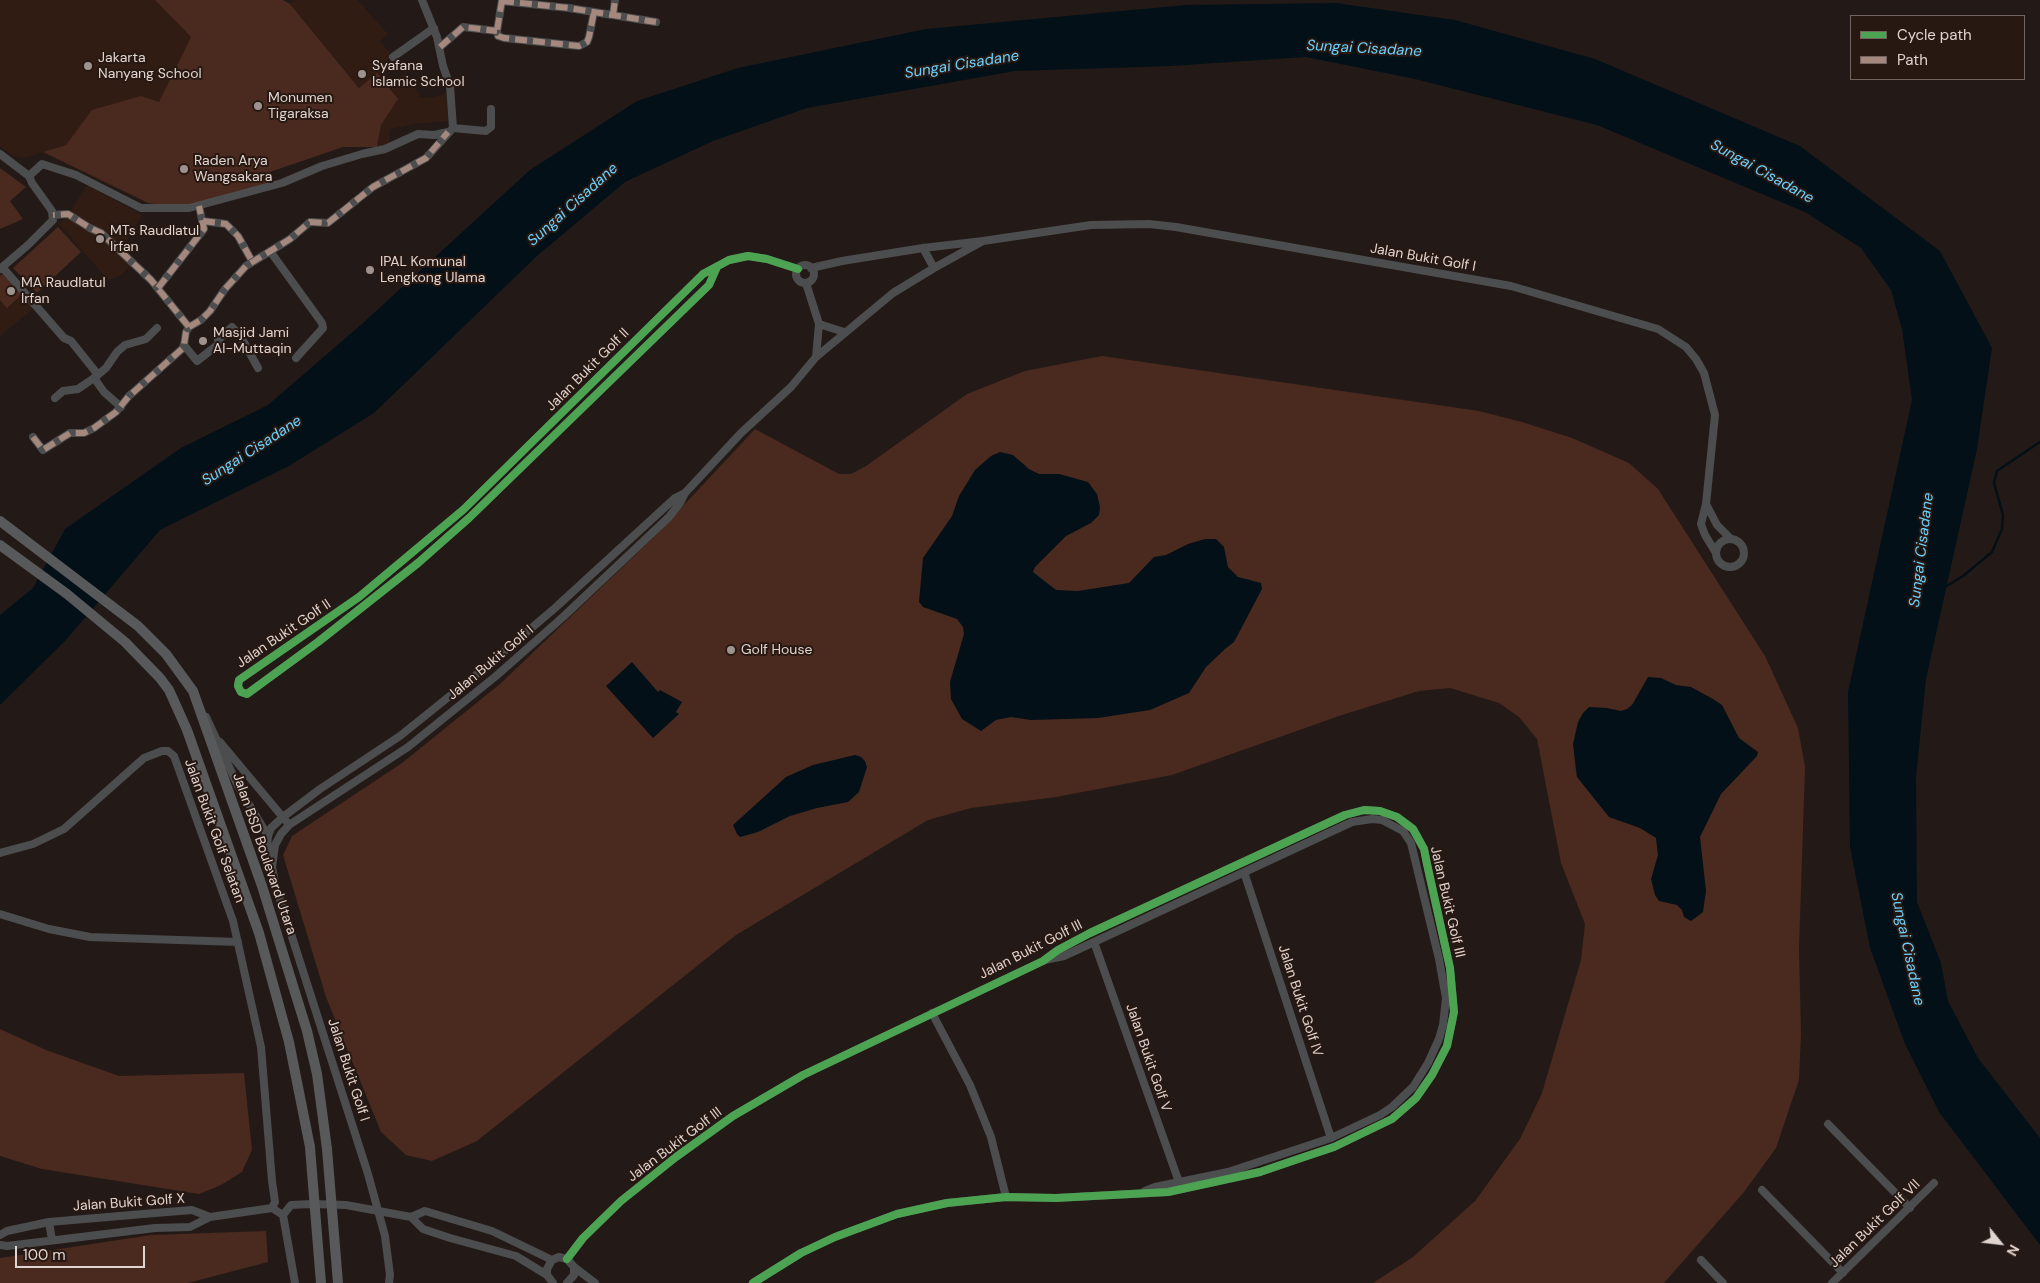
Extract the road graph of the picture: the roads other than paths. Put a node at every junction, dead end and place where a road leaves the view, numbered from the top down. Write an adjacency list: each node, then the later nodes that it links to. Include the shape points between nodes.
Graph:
1 (422, 0): 8 (street)
2 (615, 0): 6 (street)
3 (502, 1): 4 (street); 9 (street)
4 (569, 4): 5 (street)
5 (594, 12): 6 (street); 9 (street, via 587,42 579,46 504,38 498,36)
6 (613, 15): 7 (street)
7 (656, 22)
8 (434, 28): 10 (street); 11 (street)
9 (497, 31): 10 (street, via 463,27)
10 (440, 47): 13 (street, via 450,86)
11 (393, 58)
12 (491, 111): 13 (street, via 491,127 482,132)
13 (451, 128): 16 (street, via 434,135 418,134 385,149 330,163 282,183); 21 (street, via 426,158 373,187 328,223 310,222)
14 (0, 154): 15 (street)
15 (30, 176): 16 (street, via 42,164 76,175 142,208); 17 (street)
16 (199, 206): 18 (street)
17 (53, 215): 24 (street, via 51,224); 29 (street, via 68,214 101,233)
18 (203, 221): 22 (street, via 226,224 238,236); 29 (street, via 203,233)
19 (983, 242): 20 (street, Jalan Bukit Golf I); 26 (street, Jalan Bukit Golf I); 43 (street, Jalan Bukit Golf I, via 1091,225 1176,227 1511,286 1658,329 1686,347 1704,373 1715,415)
20 (923, 248): 25 (street, Jalan Bukit Golf I); 26 (street)
21 (270, 252): 22 (street); 36 (street, via 322,323 323,328)
22 (252, 261): 31 (street, via 225,289 210,312)
23 (717, 267): 23 (street, Jalan Bukit Golf II, via 708,285 468,518 318,642 247,694 239,690 239,680 360,597 463,510 703,274); 27 (street, Jalan Bukit Golf II, via 729,260 748,256 768,258)
24 (1, 268): 38 (street, via 64,338 71,341 95,371)
25 (811, 268): 27 (street); 28 (street, via 813,278)
26 (934, 268): 33 (street, Jalan Bukit Golf I, via 893,293)
27 (798, 269): 28 (street, via 797,278)
28 (806, 283): 30 (street)
29 (158, 288): 31 (street)
30 (819, 324): 33 (street); 35 (street)
31 (189, 327): 34 (street)
32 (157, 328): 38 (street, via 146,339 126,345 117,352)
33 (844, 332): 35 (street, Jalan Bukit Golf I)
34 (184, 345): 37 (street, via 197,361 220,343 218,340 232,327 242,337); 40 (street)
35 (816, 357): 42 (street, Jalan Bukit Golf I, via 791,387 741,433)
36 (296, 358)
37 (258, 368)
38 (95, 377): 39 (street, via 78,389 63,391); 40 (street, via 104,392)
39 (55, 398)
40 (121, 407): 41 (street, via 84,434 70,433 43,450)
41 (33, 437)
42 (685, 493): 50 (street, Jalan Bukit Golf I, via 675,498 487,666 400,736); 51 (street, Jalan Bukit Golf I, via 669,517 639,547 496,676 408,747)
43 (1706, 504): 45 (street, Jalan Bukit Golf I, via 1717,525); 47 (street, Jalan Bukit Golf I, via 1701,524)
44 (0, 521): 48 (main road, Jalan BSD Boulevard Utara, via 138,626 166,654)
45 (1731, 539): 47 (street, via 1722,541); 47 (street, Jalan Bukit Golf I, via 1740,542 1744,551 1739,563 1726,566)
46 (2, 547): 88 (main road, bridge, via 67,594 125,642 169,690 187,730 259,933 289,1042 310,1147)
47 (1716, 553)
48 (193, 691): 49 (street, Jalan Bukit Golf I); 89 (main road, Jalan BSD Boulevard Utara, bridge, via 262,886 307,1031 317,1074 327,1149)
49 (216, 738): 50 (street, Jalan Bukit Golf I); 52 (street, Jalan Bukit Golf I, via 238,786)
50 (283, 817): 51 (street, Jalan Bukit Golf I); 52 (street, Jalan Bukit Golf I, via 271,828)
51 (290, 824): 54 (street, Jalan Bukit Golf I, via 275,845)
52 (268, 836): 54 (street, Jalan Bukit Golf I, via 266,855)
53 (0, 853): 57 (street, Jalan Bukit Golf Selatan, via 33,844 64,829 144,758 157,751 168,751 176,760)
54 (272, 867): 70 (street, Jalan Bukit Golf I)
55 (1244, 872): 58 (street, Jalan Bukit Golf III); 62 (street, Jalan Bukit Golf IV); 62 (street, Jalan Bukit Golf III, via 1361,820 1382,820 1397,827 1407,836 1415,852 1444,983 1445,1012 1439,1038 1420,1077 1404,1097 1372,1120)
56 (0, 914): 57 (street, via 49,930 90,937)
57 (238, 942): 68 (street, Jalan Bukit Golf Selatan, via 261,1047)
58 (1094, 942): 59 (street, Jalan Bukit Golf III, via 1064,956); 63 (street, Jalan Bukit Golf V)
59 (1043, 961): 60 (street, Jalan Bukit Golf III); 66 (street, Jalan Bukit Golf III, via 1090,933 1354,812 1372,810 1396,817 1413,829 1421,843 1450,968 1454,1006 1447,1046 1416,1098 1376,1128 1311,1155 1216,1182 1168,1192)
60 (932, 1013): 67 (street, via 970,1085 988,1128); 80 (street, Jalan Bukit Golf III, via 803,1075 733,1116 621,1201 583,1238)
61 (1828, 1124): 69 (street)
62 (1331, 1138): 63 (street, Jalan Bukit Golf III, via 1228,1172)
63 (1179, 1182): 66 (street, Jalan Bukit Golf III)
64 (1934, 1183): 69 (street, Jalan Bukit Golf VII)
65 (1762, 1190): 84 (street)
66 (1140, 1193): 67 (street, Jalan Bukit Golf III)
67 (1006, 1197): 92 (street, Jalan Bukit Golf III, via 947,1203 897,1214 801,1253)
68 (274, 1205): 71 (street); 74 (street, Jalan Bukit Golf X)
69 (1910, 1208): 84 (street, Jalan Bukit Golf VII)
70 (377, 1210): 71 (street, via 338,1204 291,1205); 73 (street); 90 (street, Jalan Bukit Golf I, via 386,1243)
71 (284, 1212): 87 (street)
72 (154, 1213): 74 (street, Jalan Bukit Golf X, via 192,1210); 75 (street, Jalan Bukit Golf X); 76 (street)
73 (411, 1216): 81 (street, via 425,1211 454,1218 492,1231); 85 (street, via 423,1229 516,1256)
74 (210, 1217): 76 (street, Jalan Bukit Golf X, via 190,1227)
75 (49, 1222): 77 (street, Jalan Bukit Golf X); 78 (street)
76 (155, 1228): 78 (street, Jalan Bukit Golf X)
77 (0, 1235)
78 (52, 1240): 79 (street, Jalan Bukit Golf X)
79 (0, 1245)
80 (567, 1259): 81 (street, via 559,1257); 83 (street)
81 (552, 1260): 85 (street, via 547,1269)
82 (1701, 1260): 93 (street)
83 (574, 1268): 86 (street); 91 (street)
84 (1842, 1273): 94 (street, Jalan Bukit Golf VII)
85 (549, 1280)
86 (570, 1282)
87 (295, 1283)
88 (322, 1283)
89 (338, 1283)
90 (389, 1283)
91 (595, 1283)
92 (753, 1283)
93 (1723, 1283)
94 (1832, 1283)

